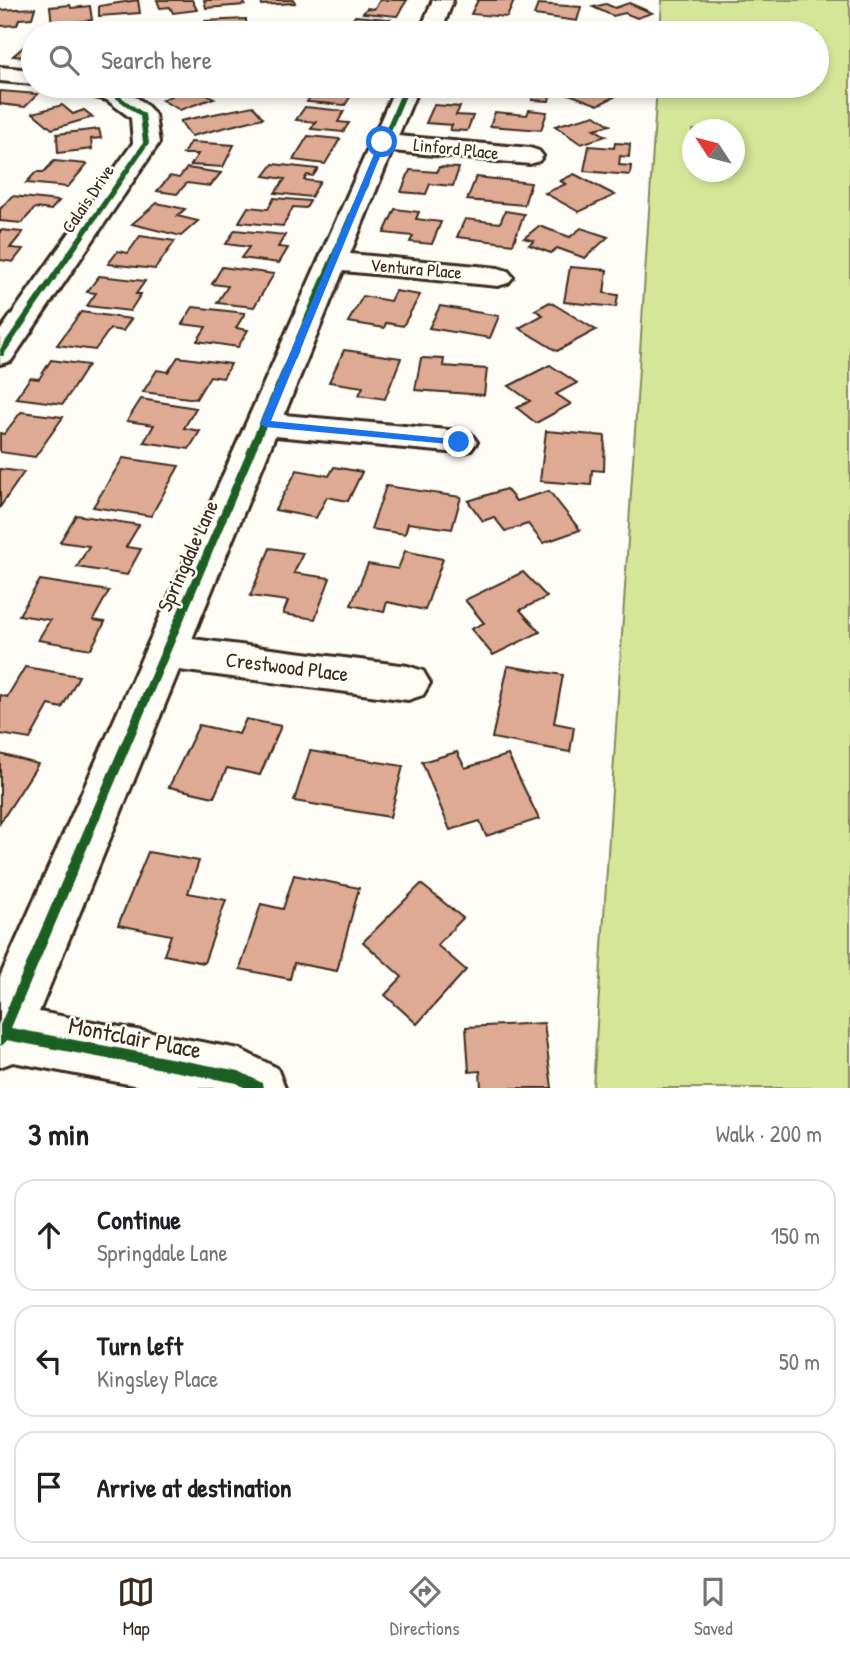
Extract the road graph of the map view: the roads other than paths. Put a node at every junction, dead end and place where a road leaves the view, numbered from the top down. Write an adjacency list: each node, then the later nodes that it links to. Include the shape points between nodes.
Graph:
1 (443, 0): 2 (street)
2 (435, 21)
3 (0, 74): 4 (street)
4 (21, 76)
5 (132, 98): 11 (street, Calais Drive, via 143,116 146,143)
6 (402, 98): 7 (street, Springdale Lane)
7 (382, 142): 8 (street, Linford Place); 9 (street, Springdale Lane)
8 (530, 156)
9 (334, 261): 10 (street, Ventura Place); 12 (street, Springdale Lane)
10 (498, 277)
11 (4, 344)
12 (265, 424): 13 (street); 14 (street, Springdale Lane)
13 (459, 442)
14 (165, 652): 15 (street, Crestwood Place); 16 (street, Springdale Lane)
15 (408, 683)
16 (2, 1037): 17 (street, Montclair Place, via 239,1077)
17 (257, 1088)

